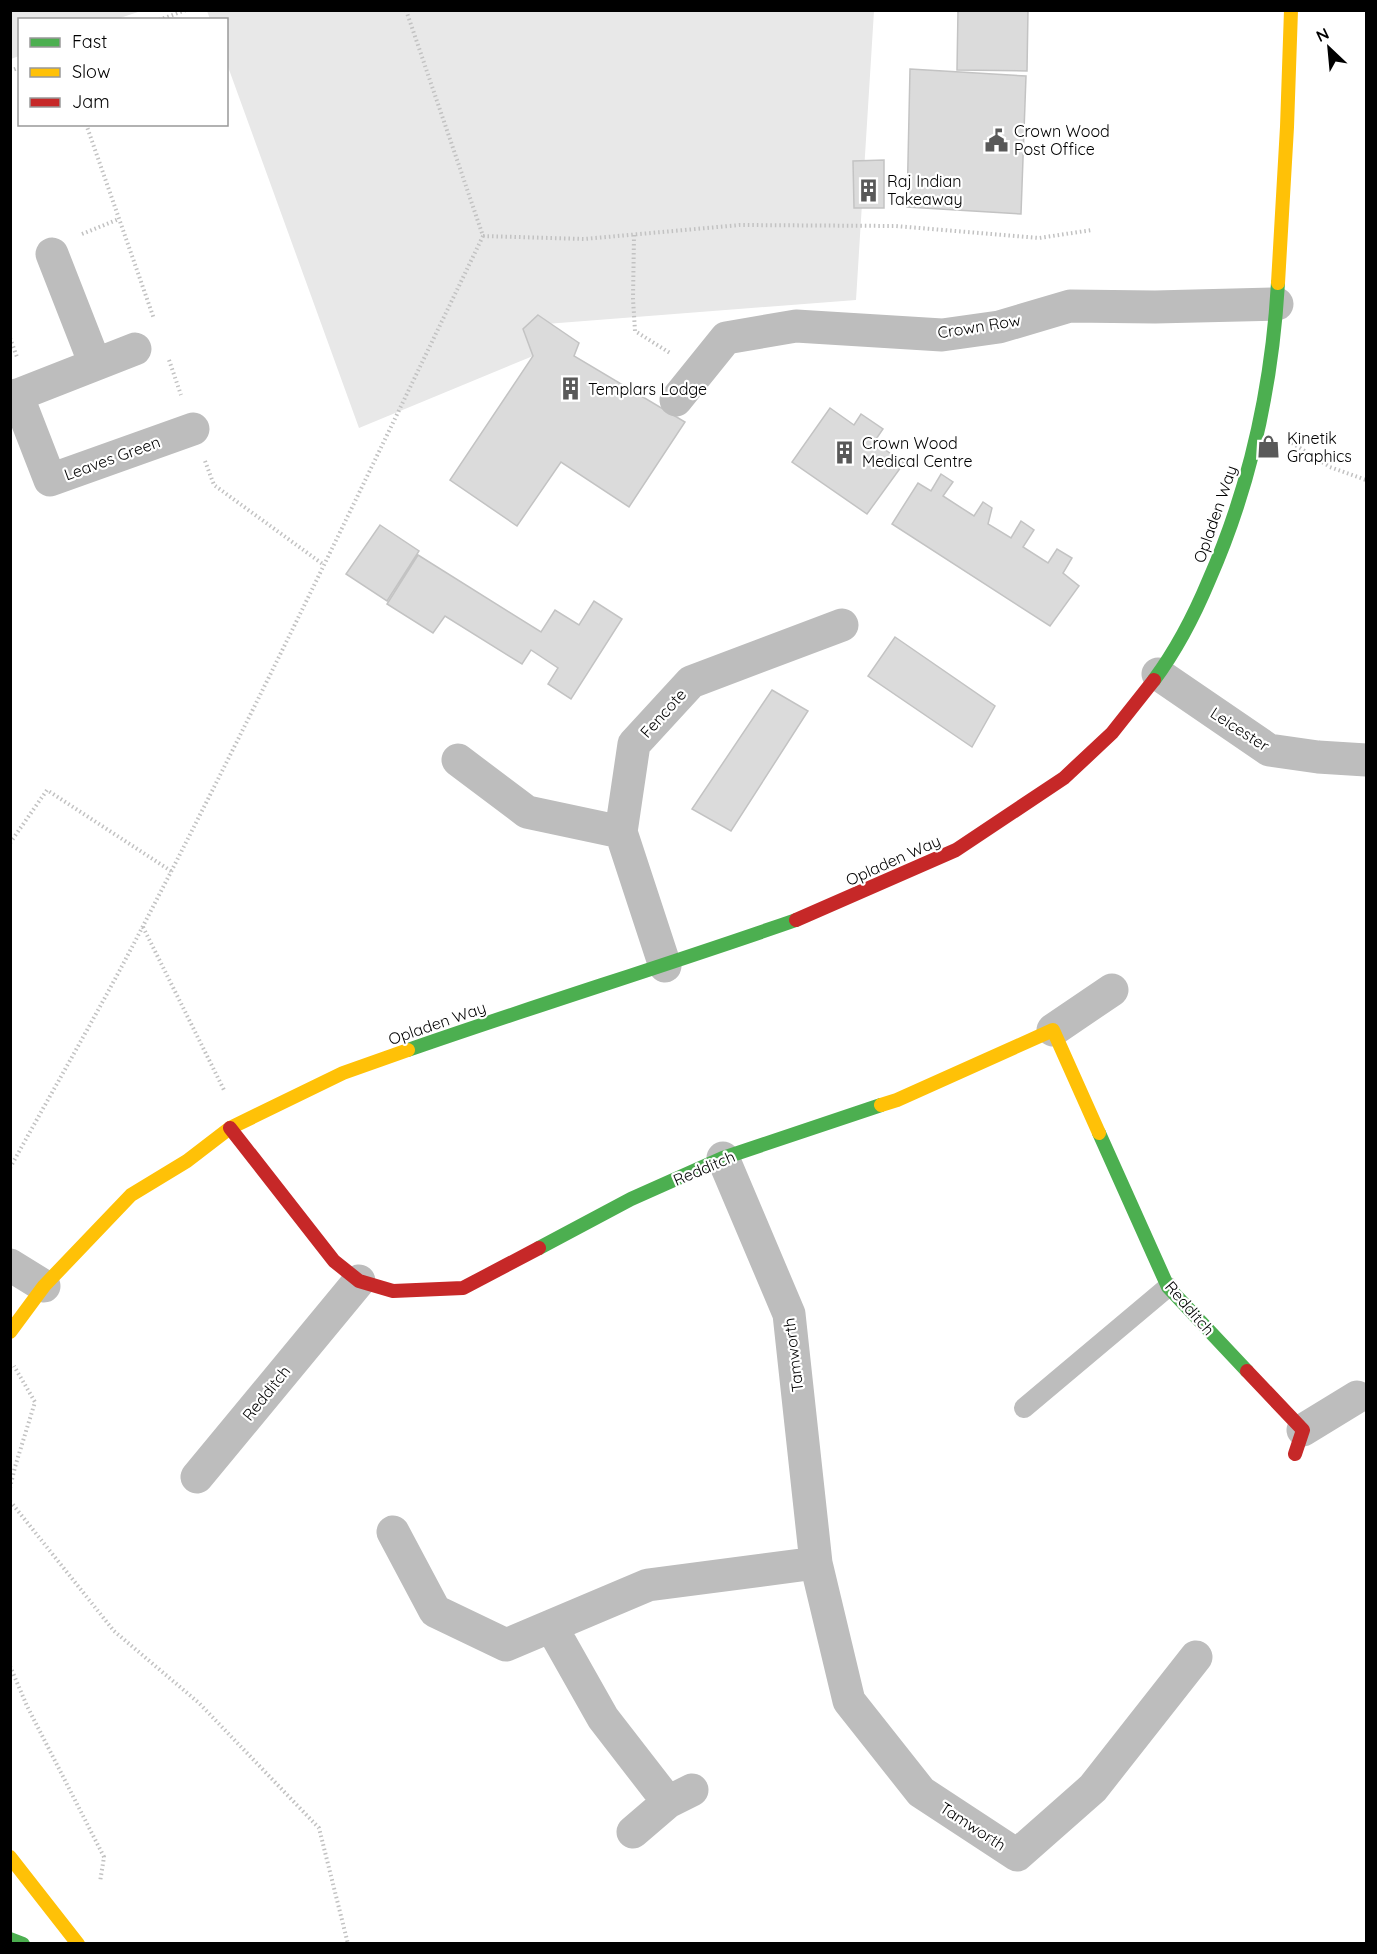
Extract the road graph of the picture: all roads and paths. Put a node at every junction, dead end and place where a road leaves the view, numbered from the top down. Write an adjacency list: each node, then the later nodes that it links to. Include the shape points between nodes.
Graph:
1 (186, 10): 4 (path)
2 (406, 10): 8 (path)
3 (1291, 10): 10 (main road, Opladen Way)
4 (164, 18)
5 (87, 126): 11 (path)
6 (1092, 230): 7 (path, via 1039,238 896,226 740,225)
7 (634, 235): 8 (path, via 584,239); 13 (path, via 635,331)
8 (483, 236): 19 (path)
9 (52, 254): 12 (street)
10 (1276, 304): 13 (street, Crown Row, via 1070,306 999,327 942,335 796,326 726,338); 16 (main road, Opladen Way)
11 (153, 343): 12 (street, Leaves Green); 17 (path)
12 (95, 364): 14 (street, Leaves Green)
13 (698, 371): 15 (street, Crown Row)
14 (14, 397): 17 (street, Leaves Green, via 50,480)
15 (676, 400)
16 (1261, 423): 18 (path, via 1330,467); 21 (main road, Opladen Way, via 1227,540 1190,625)
17 (193, 429): 19 (path, via 214,485)
18 (1366, 480)
19 (324, 565): 26 (path)
20 (842, 626): 24 (street, Fencote, via 690,682 634,744)
21 (1158, 674): 23 (street, Leicester, via 1269,750); 28 (main road, Opladen Way, via 1112,733 1064,778 956,850 809,916)
22 (459, 760): 24 (street, via 527,812)
23 (1366, 760)
24 (621, 832): 28 (street, Fencote)
25 (10, 843): 26 (path, via 47,790)
26 (171, 871): 27 (path)
27 (143, 926): 31 (path); 34 (path)
28 (665, 966): 32 (main road, Opladen Way, via 343,1073)
29 (1112, 990): 30 (street, Redditch)
30 (1053, 1030): 33 (main road, Redditch, via 897,1100); 38 (main road, Redditch)
31 (226, 1096)
32 (230, 1128): 36 (main road, Redditch, via 334,1261); 37 (main road, Opladen Way, via 187,1161 131,1195)
33 (723, 1158): 36 (main road, Redditch, via 631,1199 463,1288 393,1291); 48 (street, Tamworth, via 789,1314)
34 (10, 1168)
35 (10, 1265): 37 (street)
36 (358, 1281): 44 (street, Redditch)
37 (44, 1286): 39 (main road, Opladen Way)
38 (1168, 1287): 42 (lane); 43 (main road, Redditch)
39 (10, 1332)
40 (10, 1361): 45 (path, via 35,1402)
41 (1357, 1397): 43 (street, Redditch)
42 (1024, 1408)
43 (1299, 1442)
44 (197, 1477)
45 (10, 1488)
46 (10, 1501): 58 (path, via 114,1631 200,1702 319,1828)
47 (393, 1532): 49 (street, via 435,1611 506,1645)
48 (816, 1563): 49 (street, via 648,1585); 50 (street, Tamworth, via 849,1701 921,1792 1017,1855 1094,1788)
49 (551, 1626): 52 (street, via 603,1718 680,1796)
50 (1196, 1657)
51 (10, 1666): 54 (path, via 104,1857)
52 (633, 1832)
53 (10, 1857): 57 (main road)
54 (100, 1882)
55 (10, 1939): 56 (main road)
56 (23, 1944)
57 (78, 1944)
58 (348, 1944)

